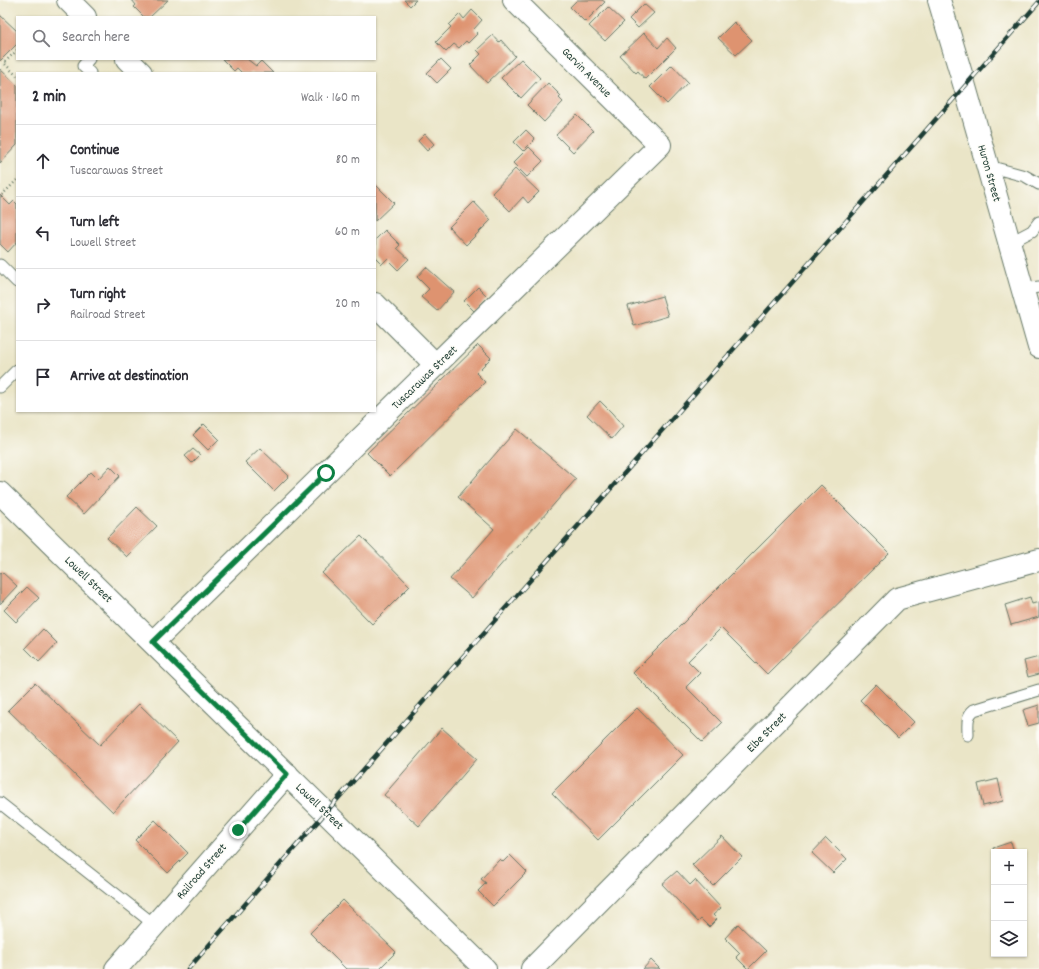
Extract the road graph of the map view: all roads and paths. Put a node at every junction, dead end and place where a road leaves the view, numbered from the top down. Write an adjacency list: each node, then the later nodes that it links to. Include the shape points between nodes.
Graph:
1 (68, 0): 4 (street)
2 (514, 0): 9 (street, Garvin Avenue)
3 (939, 0): 10 (street, Huron Street)
4 (84, 16)
5 (16, 51): 8 (path, via 4,63)
6 (88, 60): 7 (lane, via 83,66)
7 (89, 72)
8 (16, 75)
9 (660, 145): 21 (street, Tuscarawas Street)
10 (988, 166): 12 (lane, via 1025,176); 15 (street, Huron Street)
11 (16, 181): 13 (path)
12 (1039, 184)
13 (2, 195)
14 (1039, 222): 15 (lane, via 1032,231)
15 (1010, 243): 18 (street, Huron Street)
16 (0, 265): 17 (lane)
17 (16, 281)
18 (1031, 288): 20 (street, Huron Street)
19 (376, 305): 21 (street)
20 (1039, 345)
21 (436, 365): 26 (street, Tuscarawas Street)
22 (16, 371): 23 (lane)
23 (0, 387)
24 (0, 492): 26 (street, Lowell Street)
25 (1039, 560): 34 (street, Elbe Street, via 897,599)
26 (153, 642): 29 (street, Lowell Street)
27 (1039, 690): 28 (lane, via 970,712)
28 (968, 735)
29 (287, 774): 31 (street, Railroad Street); 33 (street, Lowell Street)
30 (0, 803): 31 (lane)
31 (154, 925): 32 (street, Railroad Street)
32 (116, 969)
33 (485, 969)
34 (532, 969)

